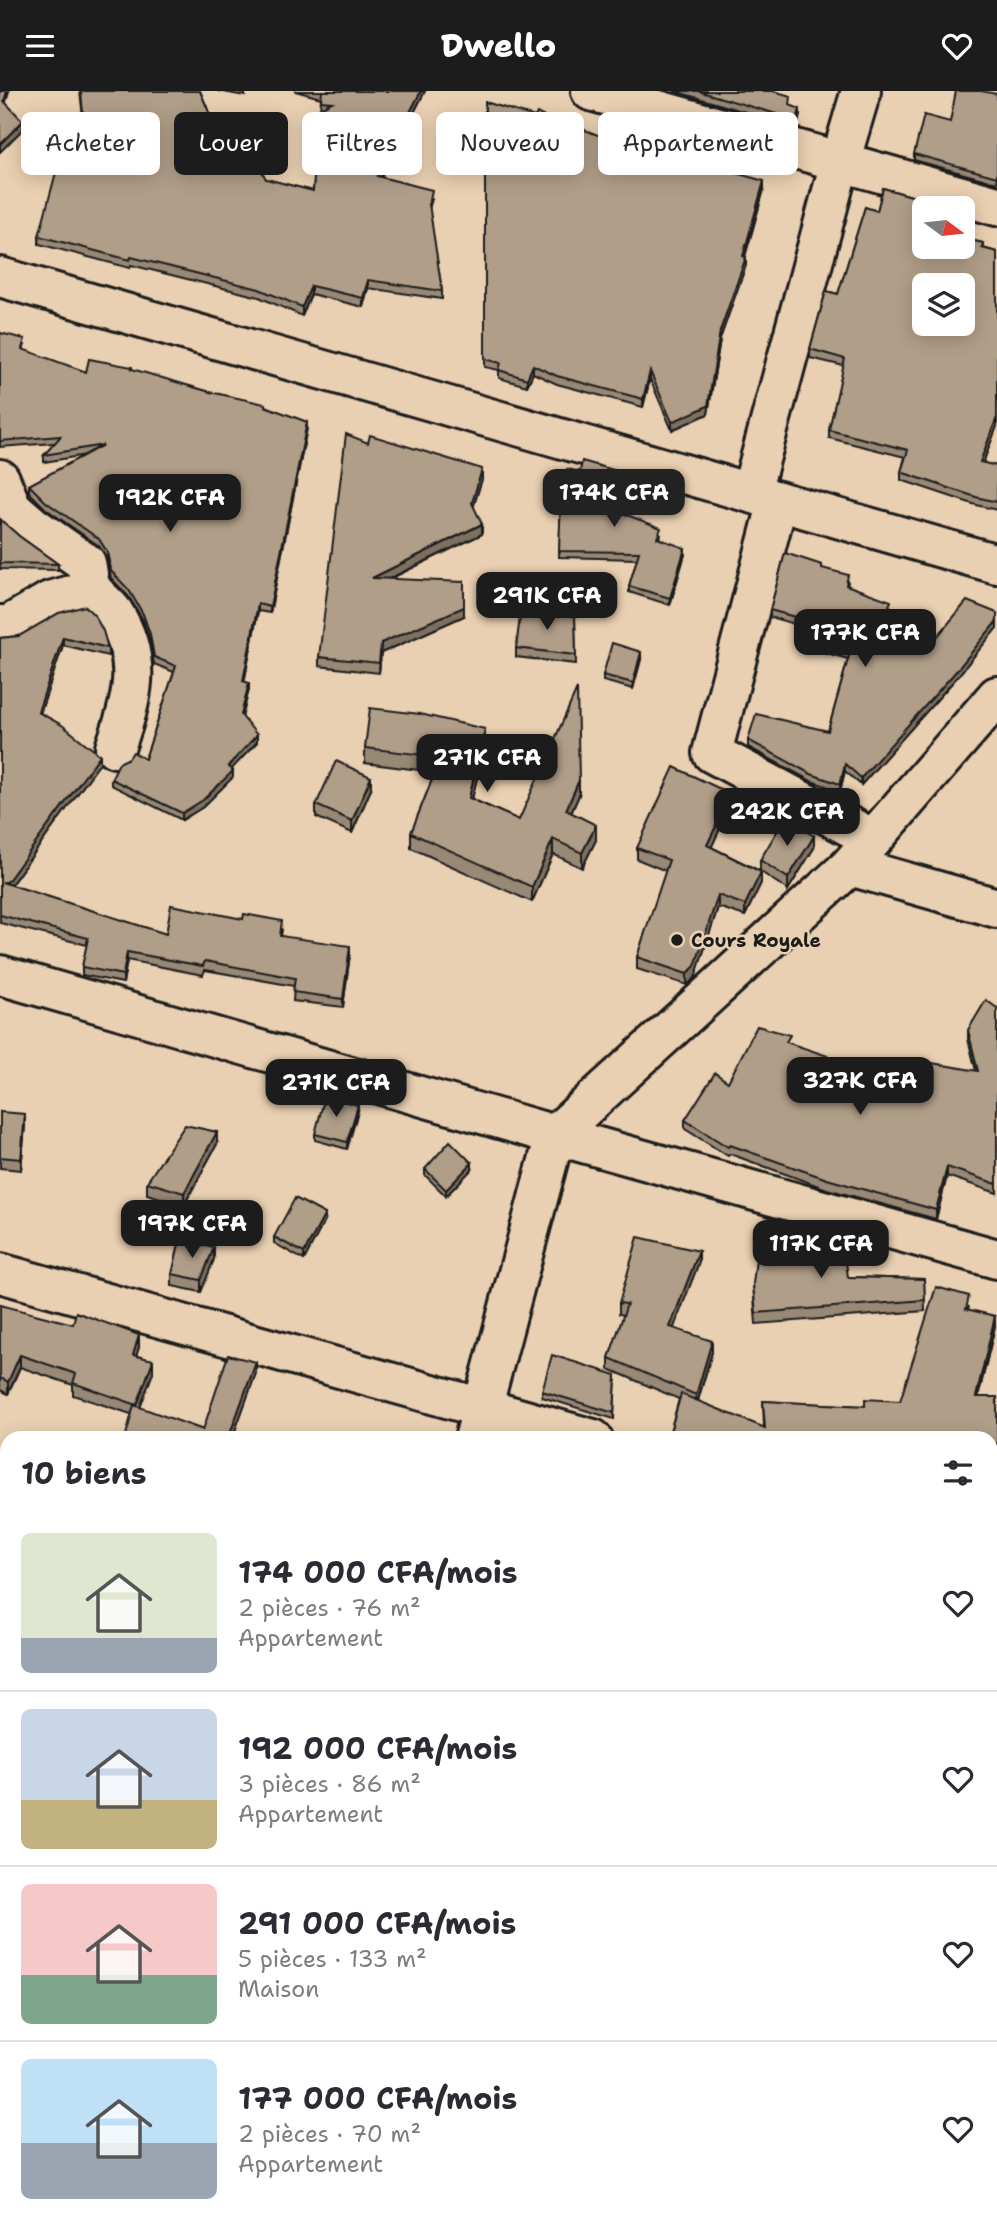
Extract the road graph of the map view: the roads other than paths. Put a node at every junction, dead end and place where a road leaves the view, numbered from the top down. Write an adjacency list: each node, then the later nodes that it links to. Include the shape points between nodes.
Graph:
1 (591, 91): 3 (street)
2 (861, 91): 3 (street)
3 (840, 162): 4 (street); 7 (street)
4 (997, 206)
5 (0, 277): 7 (street)
6 (0, 479): 9 (street, via 12,507 86,563)
7 (765, 497): 8 (street); 13 (street, via 712,753)
8 (997, 564)
9 (92, 589): 10 (street, via 51,601 9,625); 12 (street, via 123,627 131,654 131,701)
10 (0, 625)
11 (997, 696): 13 (street)
12 (115, 748)
13 (861, 853): 14 (street); 16 (street)
14 (997, 908)
15 (0, 975): 16 (street)
16 (555, 1135): 17 (street); 19 (street)
17 (997, 1259)
18 (0, 1273): 19 (street)
19 (479, 1423): 20 (street)
20 (536, 1431)

